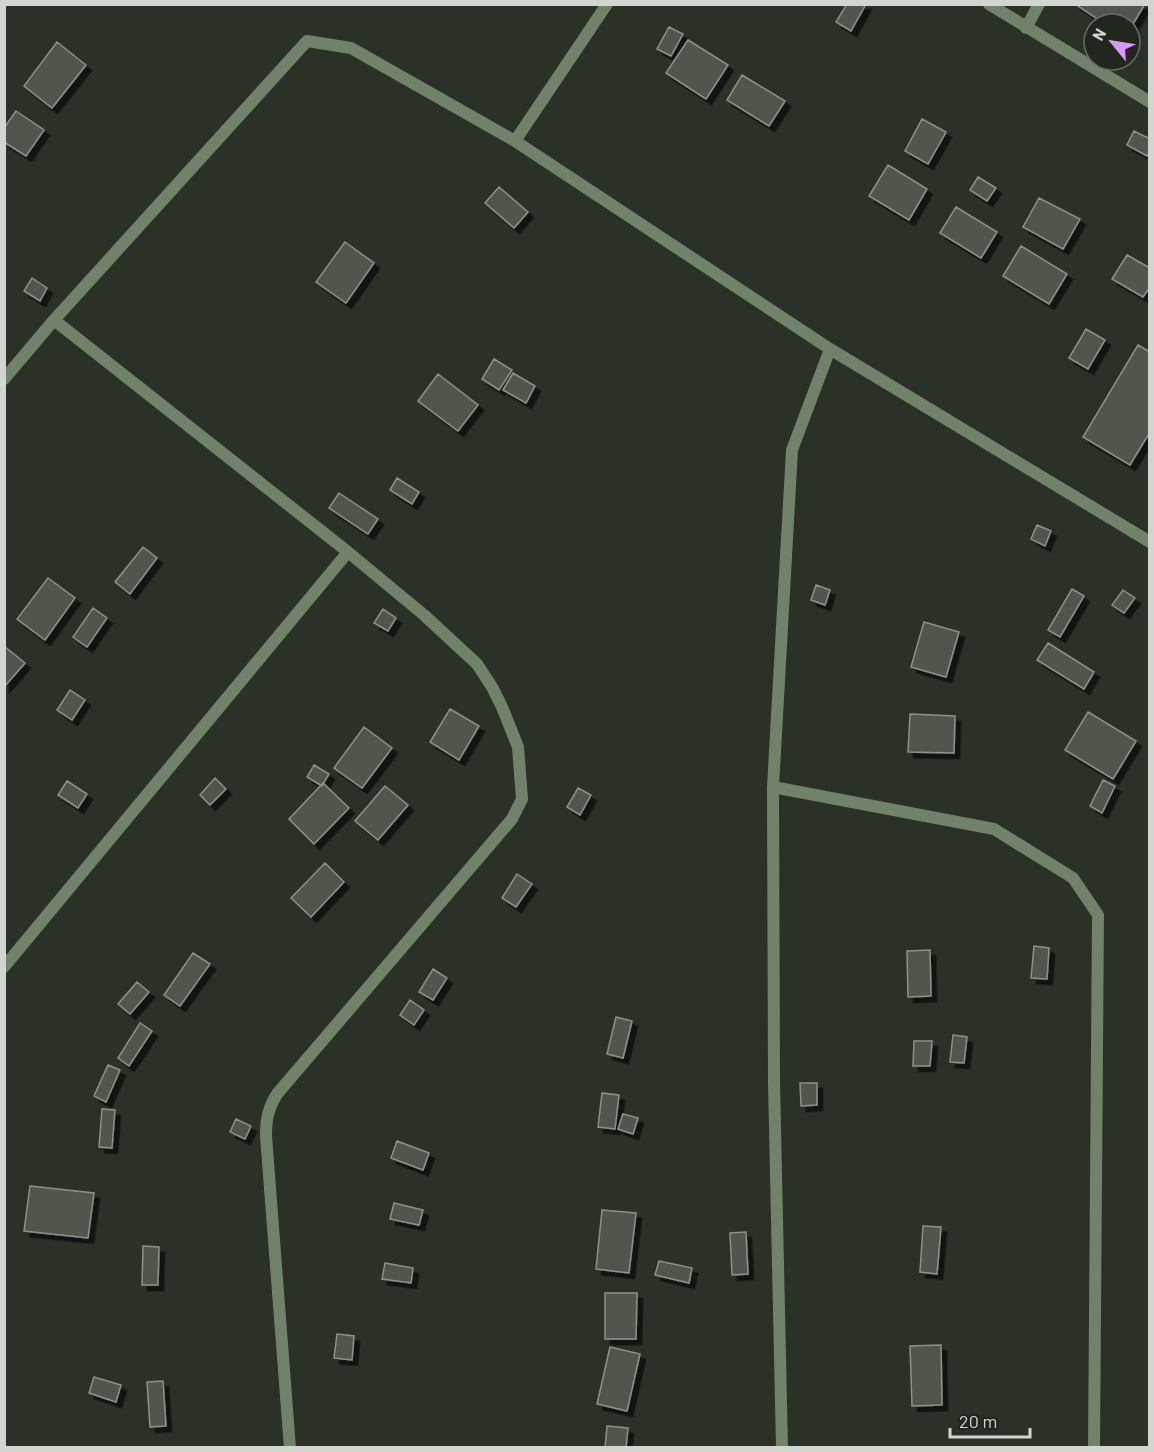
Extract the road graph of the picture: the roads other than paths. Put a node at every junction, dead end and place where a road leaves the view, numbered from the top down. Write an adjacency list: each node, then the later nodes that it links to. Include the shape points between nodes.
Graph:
1 (607, 4): 6 (street)
2 (989, 4): 4 (street)
3 (1039, 4): 4 (street)
4 (1026, 28): 5 (street)
5 (1149, 102)
6 (514, 141): 7 (street, via 351,48 308,41); 8 (street)
7 (54, 320): 9 (street); 11 (street)
8 (830, 349): 10 (street); 12 (street, via 792,450)
9 (4, 379)
10 (1149, 542)
11 (348, 552): 13 (street); 14 (street, via 477,664 502,707 518,747 522,800 512,819 270,1104 266,1136)
12 (773, 787): 15 (street, via 774,1082); 16 (street, via 994,829 1073,878 1098,915)
13 (4, 967)
14 (290, 1448)
15 (782, 1448)
16 (1094, 1448)

